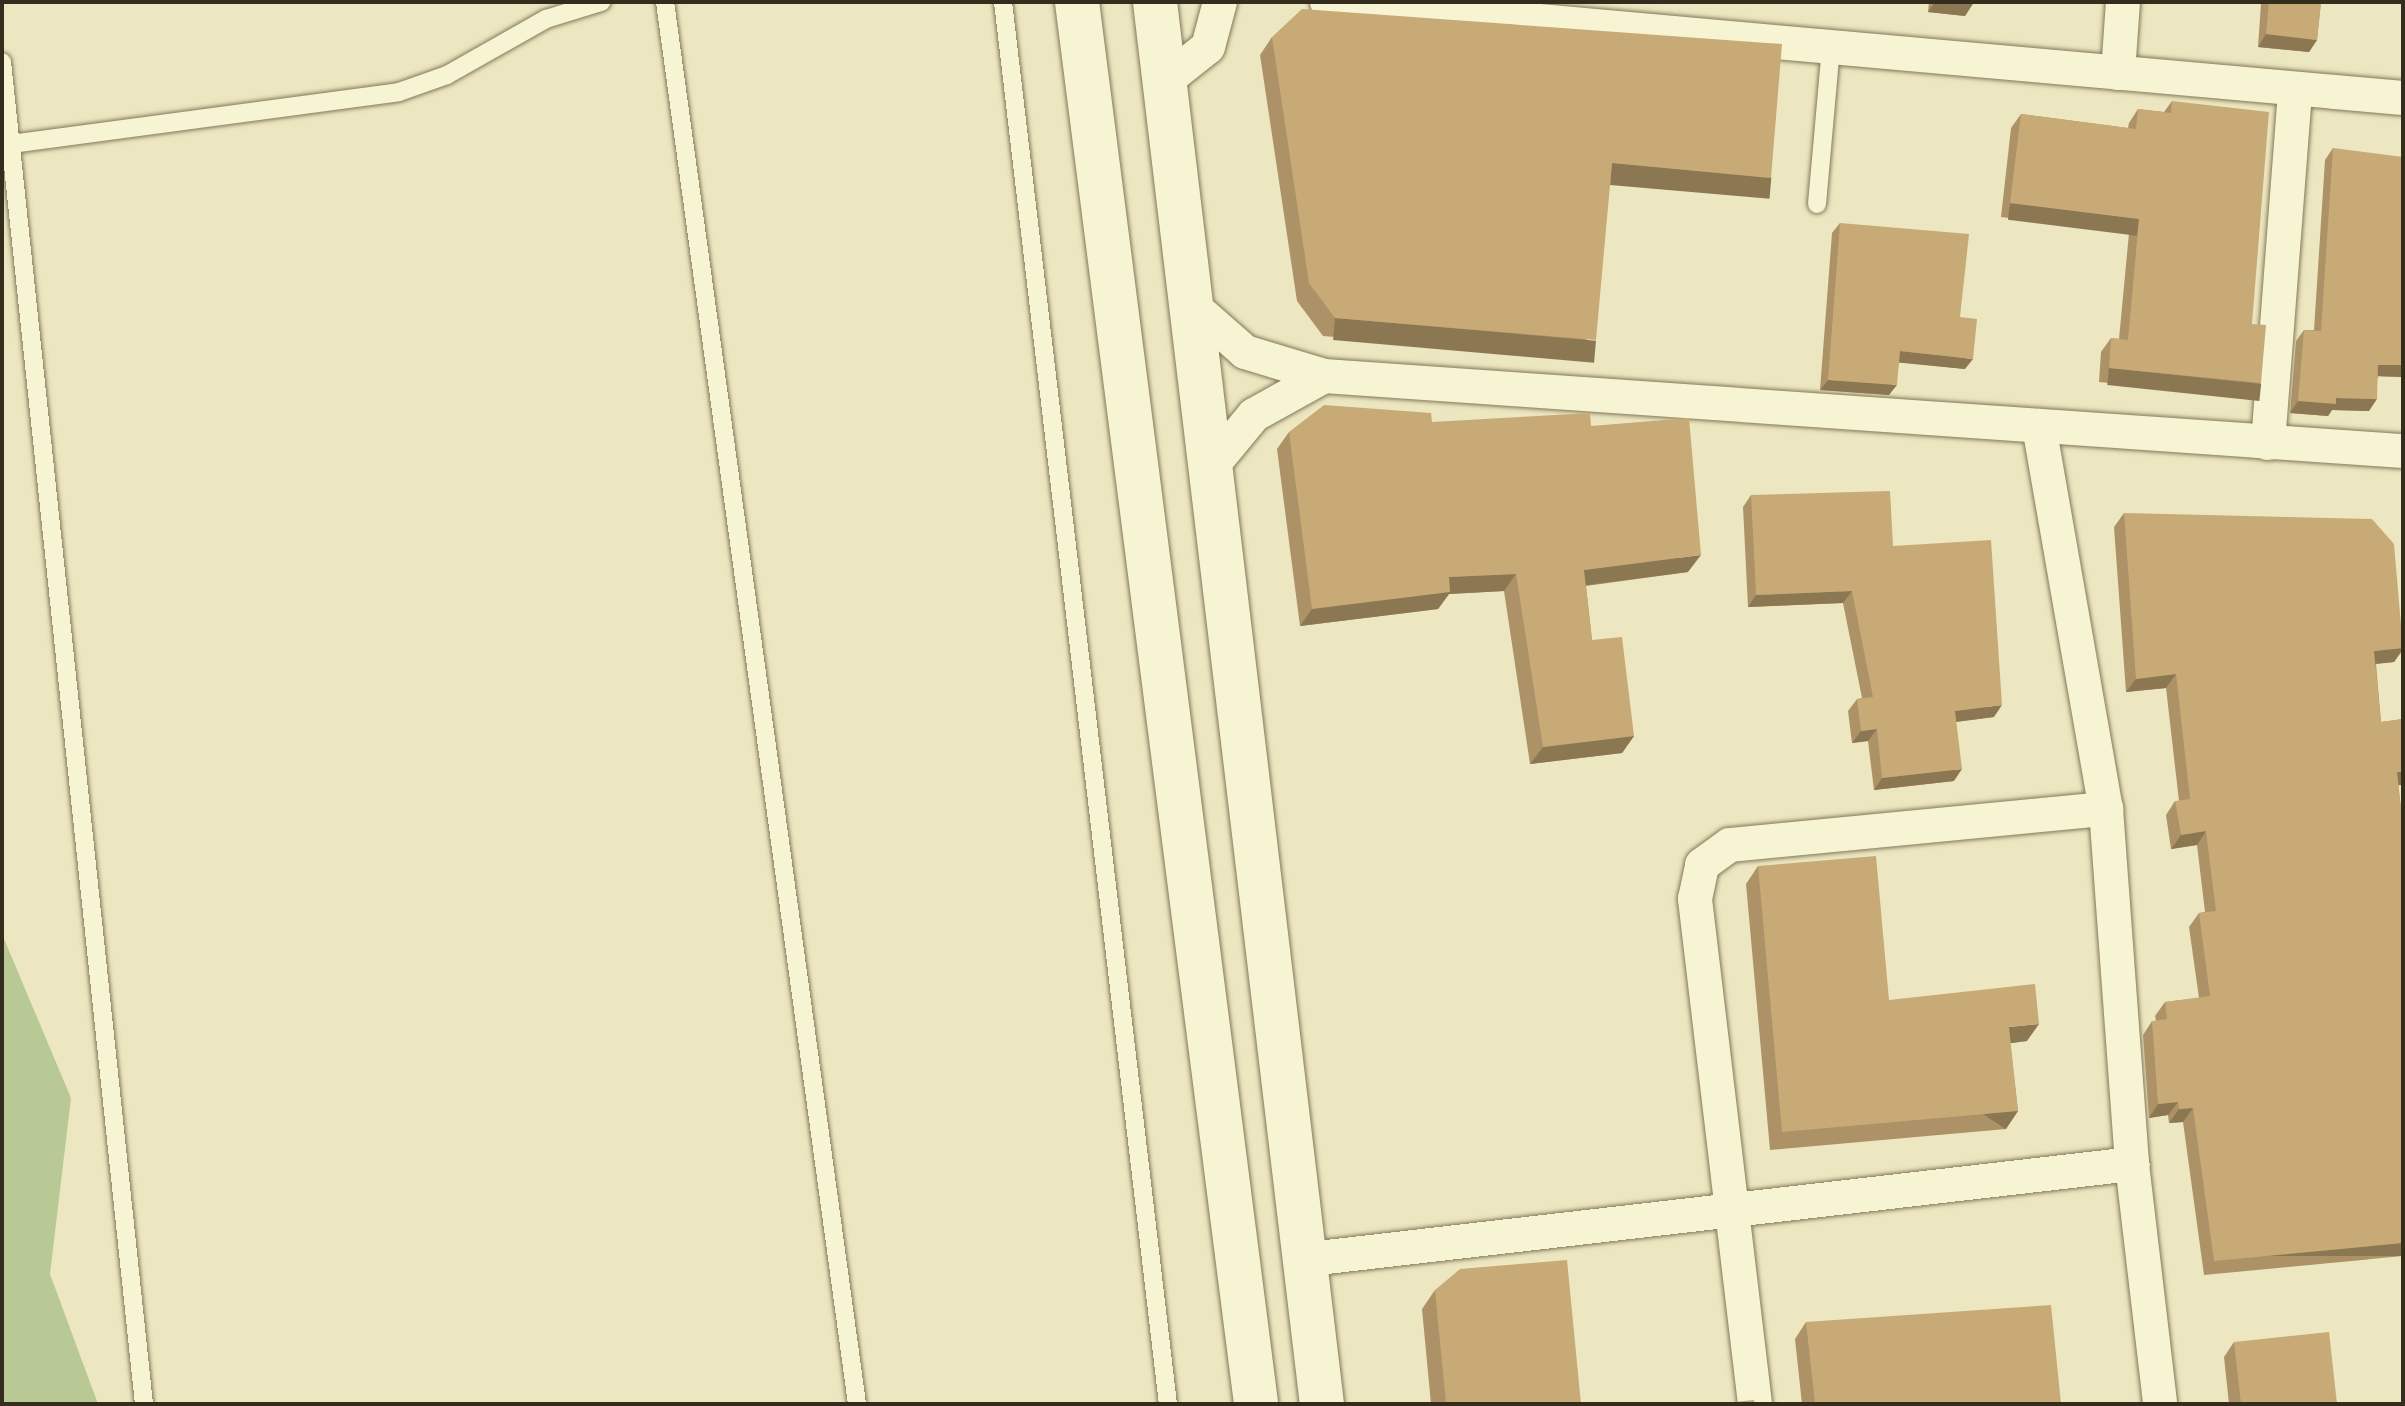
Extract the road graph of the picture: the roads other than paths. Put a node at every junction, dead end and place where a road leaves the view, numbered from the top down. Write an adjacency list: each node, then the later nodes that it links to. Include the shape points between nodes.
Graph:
1 (601, 2): 16 (lane, via 546,19 447,75 399,92)
2 (665, 2): 29 (lane)
3 (1003, 2): 30 (lane)
4 (1077, 2): 31 (main road)
5 (1155, 2): 13 (main road)
6 (1220, 2): 13 (street, via 1208,47)
7 (1327, 2): 9 (street)
8 (2123, 2): 12 (street)
9 (1614, 15): 10 (street)
10 (1831, 47): 12 (street); 17 (lane)
11 (2, 62): 16 (lane)
12 (2118, 73): 14 (street)
13 (1164, 82): 18 (main road)
14 (2295, 89): 15 (street); 21 (street)
15 (2403, 98)
16 (11, 144): 28 (lane)
17 (1817, 204)
18 (1187, 301): 19 (street, via 1245,352); 23 (main road)
19 (1324, 376): 20 (street); 23 (street, via 1254,415)
20 (2039, 426): 21 (street); 24 (street)
21 (2268, 443): 22 (street)
22 (2403, 451)
23 (1207, 472): 27 (main road)
24 (2106, 809): 25 (street); 26 (street, via 1730,845 1702,865 1695,899)
25 (2132, 1164): 26 (street); 34 (street)
26 (1729, 1207): 27 (street); 33 (street)
27 (1301, 1260): 32 (main road)
28 (144, 1404)
29 (857, 1404)
30 (1168, 1404)
31 (1256, 1404)
32 (1322, 1404)
33 (1755, 1404)
34 (2160, 1404)

